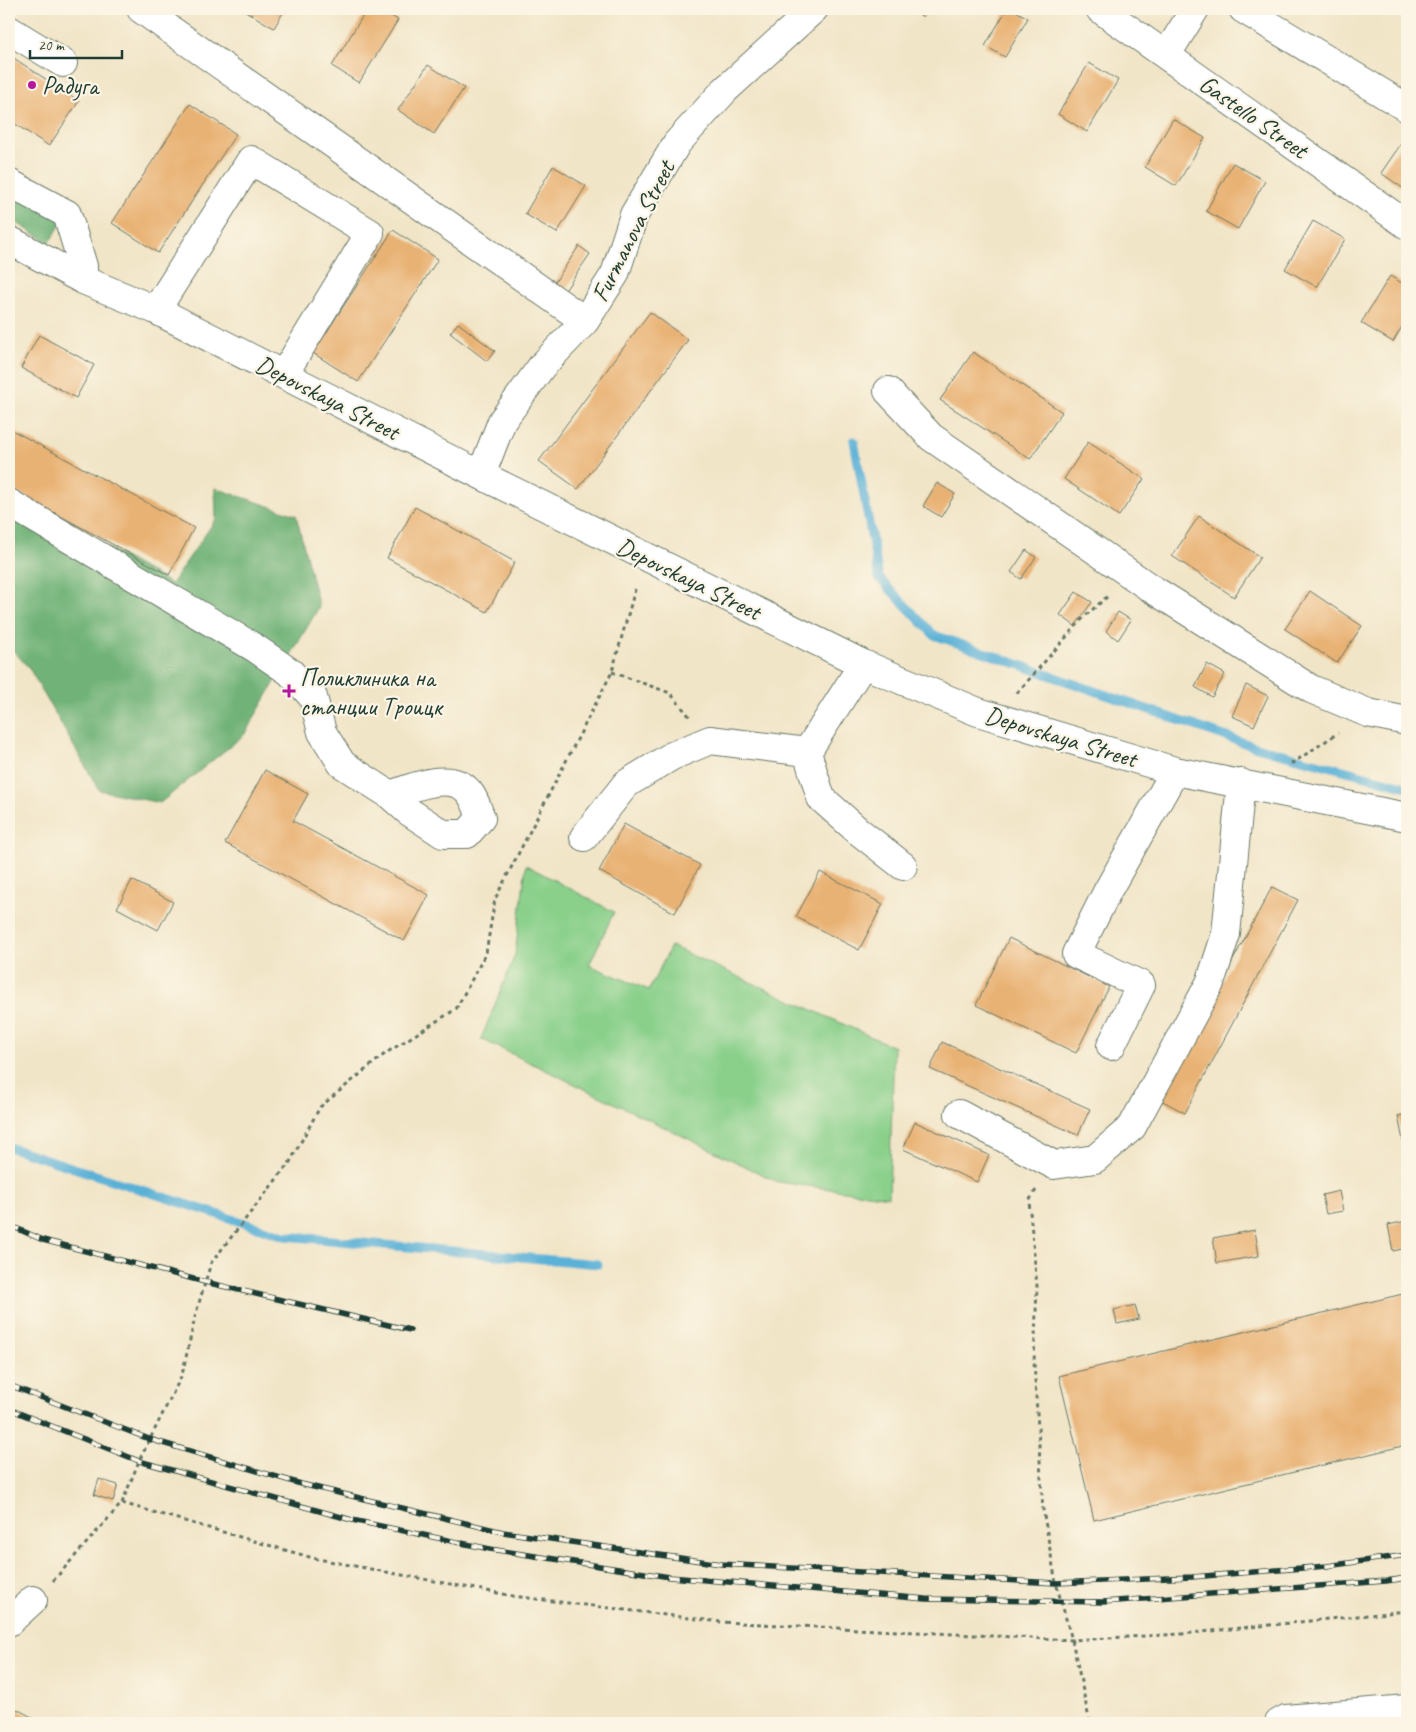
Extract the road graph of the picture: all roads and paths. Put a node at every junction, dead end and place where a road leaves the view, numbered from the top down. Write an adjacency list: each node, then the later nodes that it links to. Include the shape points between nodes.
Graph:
1 (141, 9): 15 (street)
2 (814, 9): 15 (street, Furmanova Street, via 725,90 677,143 634,215 615,274)
3 (1100, 9): 7 (street, Gastello Street)
4 (1195, 9): 7 (street)
5 (1243, 9): 9 (street)
6 (9, 30): 8 (street)
7 (1167, 54): 11 (street, Gastello Street)
8 (63, 63)
9 (1407, 108)
10 (9, 183): 13 (street, via 67,214 83,266)
11 (1407, 225)
12 (9, 240): 13 (street, Depovskaya Street)
13 (83, 280): 14 (street, Depovskaya Street)
14 (156, 310): 16 (street, Depovskaya Street); 16 (street, via 251,160 370,233)
15 (585, 321): 18 (street, Furmanova Street, via 542,366 502,421)
16 (284, 374): 18 (street, Depovskaya Street)
17 (888, 391): 21 (street, via 931,437)
18 (481, 475): 20 (street, Depovskaya Street)
19 (9, 503): 31 (street, via 255,648 290,672 313,697 322,732 342,764)
20 (644, 556): 22 (street, Depovskaya Street); 23 (path)
21 (1149, 587): 24 (path, via 1112,593 1084,617 1020,692); 25 (street, via 1311,689)
22 (863, 664): 24 (street, Depovskaya Street); 28 (street)
23 (612, 672): 27 (path, via 670,693); 38 (path, via 495,899 486,953 456,1009 386,1053 320,1107 290,1162 211,1263 182,1375 139,1460)
24 (978, 712): 29 (street, Depovskaya Street)
25 (1368, 713): 26 (street); 30 (path)
26 (1407, 721)
27 (710, 740): 28 (street); 33 (street, via 672,756 626,784)
28 (807, 752): 34 (street, via 821,798)
29 (1174, 771): 30 (street, Depovskaya Street); 35 (street, via 1076,954 1141,985)
30 (1249, 784): 32 (street, Depovskaya Street); 37 (street, via 1226,934 1210,983 1132,1127 1095,1159)
31 (390, 795)
32 (1407, 817)
33 (584, 838)
34 (903, 866)
35 (1111, 1046)
36 (959, 1114): 37 (street)
37 (1054, 1165): 42 (path, via 1028,1201 1037,1286 1034,1362 1043,1510 1056,1583)
38 (122, 1503): 39 (path); 42 (path, via 313,1558 514,1596 721,1622)
39 (33, 1600): 41 (street)
40 (1407, 1611): 42 (path, via 1182,1634)
41 (9, 1622)
42 (1072, 1640): 44 (path)
43 (1407, 1709): 45 (street, via 1286,1719)
44 (1090, 1723)
45 (1279, 1723)

